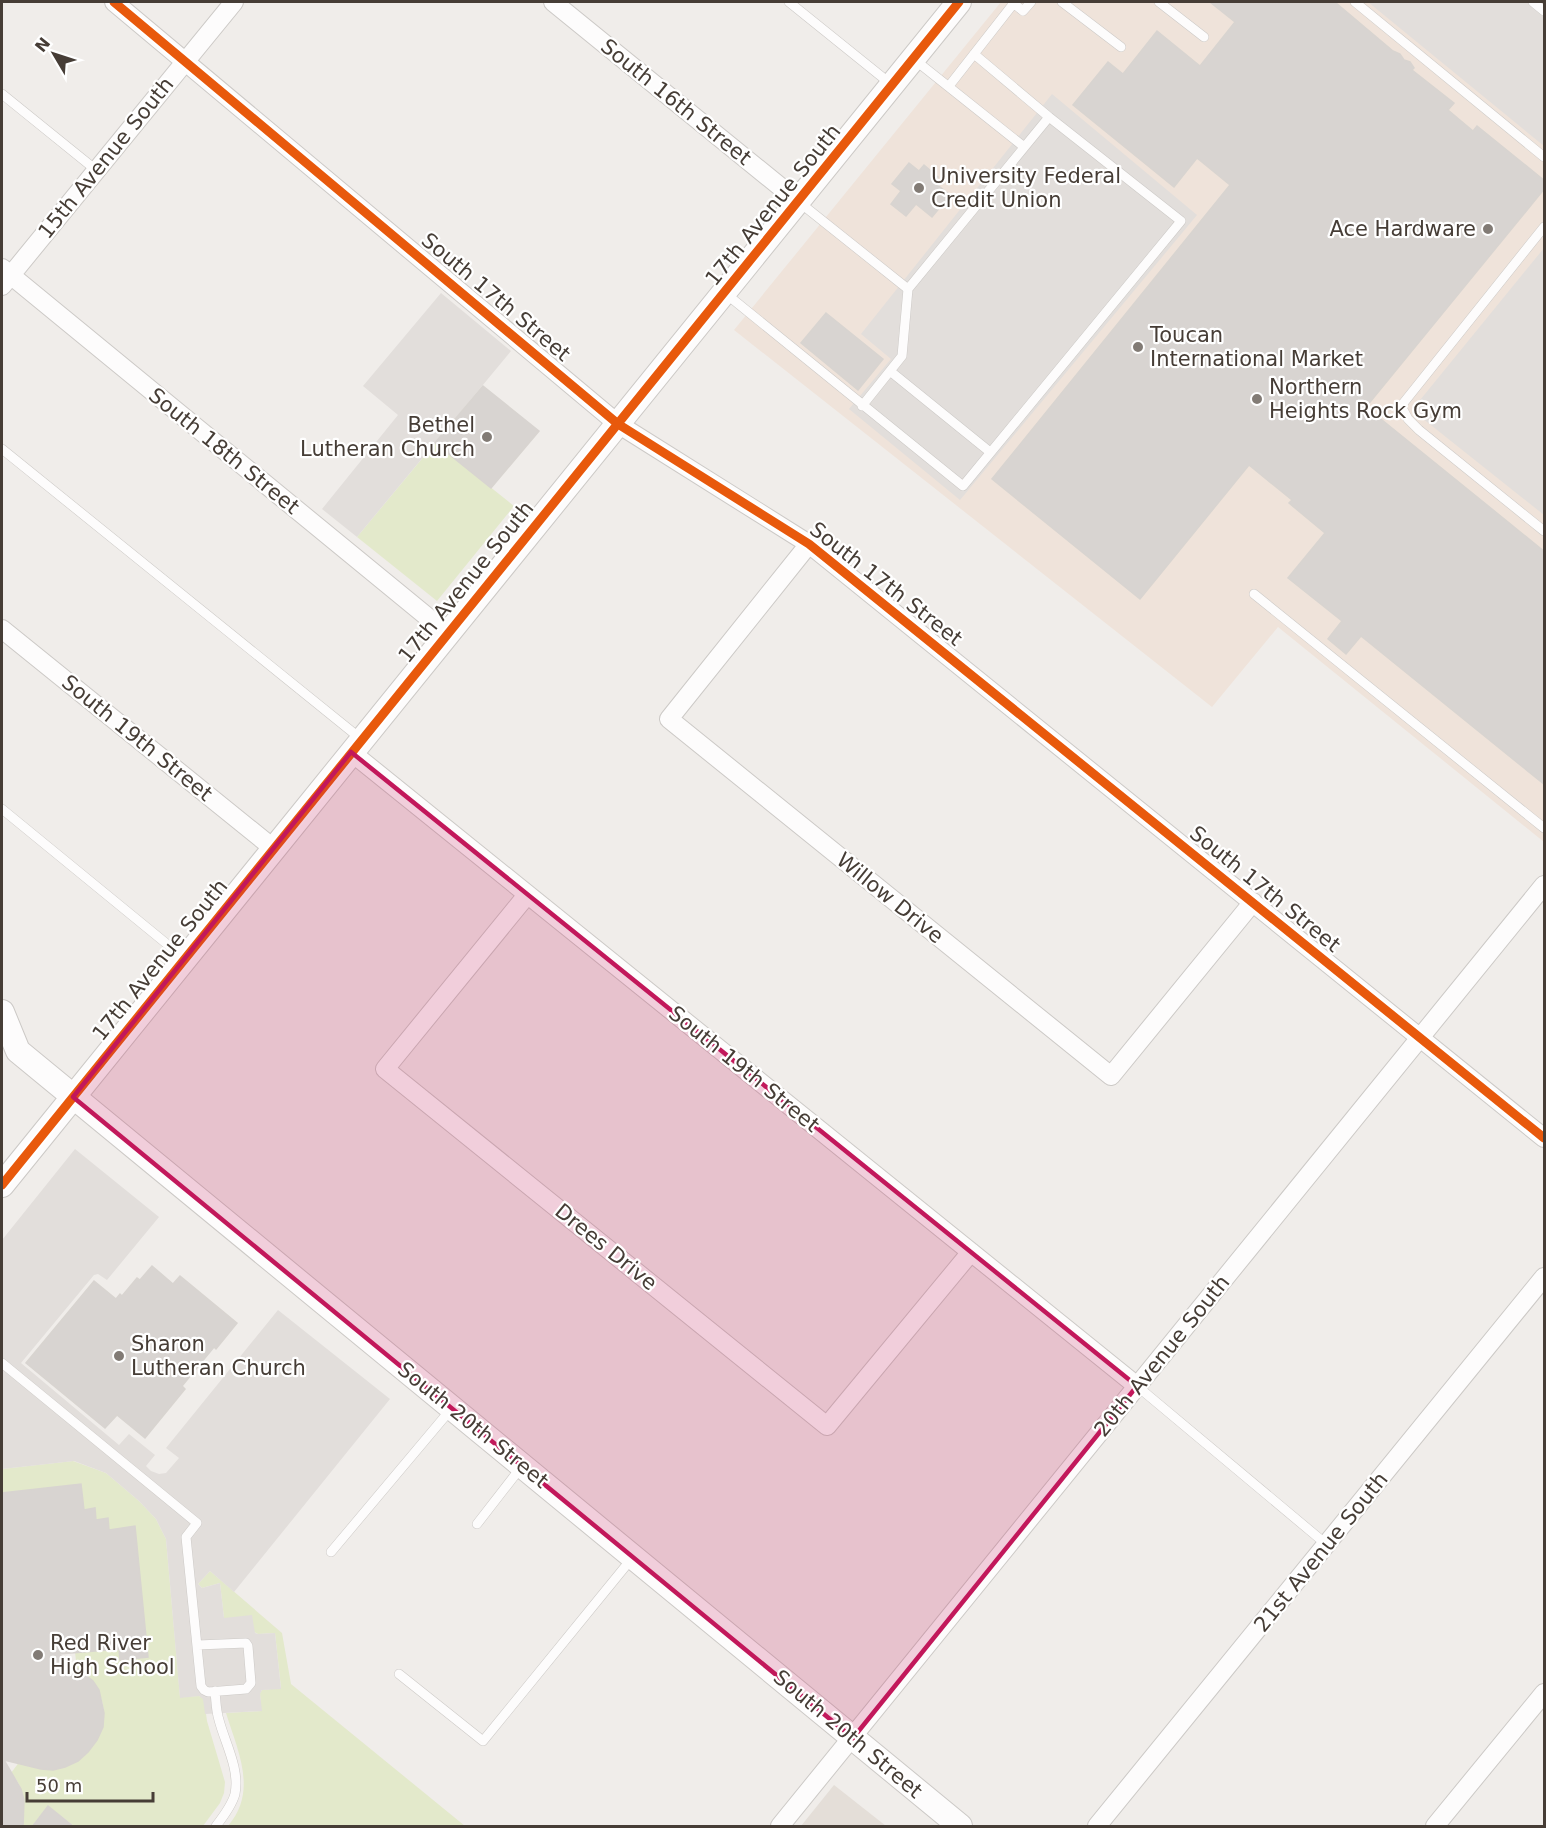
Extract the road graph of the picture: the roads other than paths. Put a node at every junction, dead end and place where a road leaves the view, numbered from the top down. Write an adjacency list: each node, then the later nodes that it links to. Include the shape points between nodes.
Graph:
1 (114, 2): 15 (street, South 17th Street)
2 (234, 2): 15 (street, 15th Avenue South)
3 (552, 2): 23 (street, South 16th Street)
4 (789, 2): 16 (lane)
5 (959, 2): 14 (street, 17th Avenue South)
6 (1013, 2): 7 (lane, via 1023,11); 13 (lane)
7 (1031, 2)
8 (1062, 2): 12 (lane)
9 (1159, 2): 11 (lane)
10 (1355, 2): 21 (lane)
11 (1204, 37)
12 (1121, 47)
13 (974, 54): 17 (lane); 19 (lane)
14 (914, 58): 16 (street, 17th Avenue South); 17 (lane)
15 (186, 60): 22 (street, 15th Avenue South); 30 (street, South 17th Street)
16 (892, 85): 23 (street, 17th Avenue South)
17 (949, 86): 20 (lane)
18 (2, 94): 22 (lane)
19 (1048, 117): 20 (lane); 32 (lane, via 1181,221)
20 (1023, 146): 26 (lane)
21 (1545, 157)
22 (96, 171): 25 (street, 15th Avenue South)
23 (799, 201): 26 (lane); 27 (street, 17th Avenue South)
24 (1545, 227): 33 (lane, via 1401,406 1419,430)
25 (4, 277): 37 (street, South 18th Street)
26 (908, 289): 28 (lane, via 902,356)
27 (724, 293): 29 (lane); 30 (street, 17th Avenue South)
28 (890, 372): 29 (lane); 32 (lane)
29 (862, 406): 32 (lane, via 963,486)
30 (618, 424): 34 (street, South 17th Street); 37 (street, 17th Avenue South)
31 (2, 449): 38 (lane)
32 (990, 452)
33 (1545, 531)
34 (809, 544): 44 (street, South 17th Street); 44 (street, Willow Drive, via 669,719 1111,1076)
35 (1254, 594): 40 (lane)
36 (2, 629): 41 (street, South 19th Street)
37 (447, 633): 38 (street, 17th Avenue South)
38 (356, 746): 41 (street, 17th Avenue South); 43 (street, South 19th Street)
39 (2, 808): 45 (lane)
40 (1545, 828)
41 (273, 848): 45 (street, 17th Avenue South)
42 (1545, 885): 47 (street, 20th Avenue South)
43 (527, 895): 51 (street, South 19th Street); 51 (street, Drees Drive, via 384,1069 827,1426)
44 (1253, 902): 47 (street, South 17th Street)
45 (184, 958): 48 (street, 17th Avenue South)
46 (2, 1012): 48 (street, South 20th Street, via 18,1051)
47 (1421, 1038): 49 (street, South 17th Street); 54 (street, 20th Avenue South)
48 (73, 1097): 50 (street, 17th Avenue South); 55 (street, South 20th Street)
49 (1545, 1138)
50 (2, 1185)
51 (971, 1252): 54 (street, South 19th Street)
52 (1545, 1277): 58 (street, 21st Avenue South)
53 (2, 1364): 61 (lane, via 197,1523 186,1537)
54 (1137, 1386): 58 (lane); 65 (street, 20th Avenue South)
55 (452, 1408): 56 (street, South 20th Street); 59 (lane)
56 (522, 1466): 57 (lane); 60 (street, South 20th Street)
57 (477, 1524)
58 (1326, 1544): 69 (street, 21st Avenue South)
59 (332, 1552)
60 (633, 1557): 62 (lane, via 483,1741); 65 (street, South 20th Street)
61 (198, 1645): 63 (lane, via 201,1686); 63 (lane, via 242,1642 248,1646 249,1687)
62 (399, 1674)
63 (215, 1691): 66 (lane, via 236,1781 230,1806)
64 (1545, 1693): 70 (street)
65 (853, 1738): 67 (street, 20th Avenue South); 68 (street, South 20th Street)
66 (216, 1827)
67 (780, 1827)
68 (960, 1827)
69 (1097, 1827)
70 (1436, 1827)

